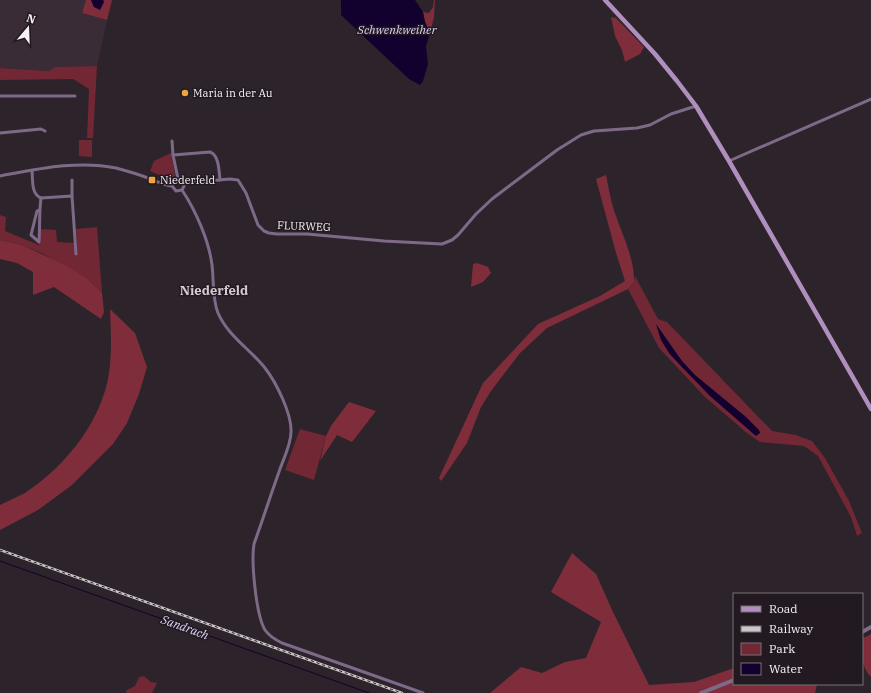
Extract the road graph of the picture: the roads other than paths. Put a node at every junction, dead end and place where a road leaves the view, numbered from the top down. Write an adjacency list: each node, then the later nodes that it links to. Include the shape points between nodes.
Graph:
1 (605, 0): 5 (main road, via 655,54)
2 (0, 96): 3 (street)
3 (76, 96)
4 (871, 99): 10 (street)
5 (696, 106): 10 (main road); 15 (street, FLURWEG, via 637,128 594,131 581,135 492,199 458,235 442,244 269,233 258,225 241,183 234,179)
6 (45, 131): 7 (street, via 41,129)
7 (0, 133)
8 (172, 141): 9 (street)
9 (173, 156): 14 (street); 15 (street, via 213,152)
10 (729, 161): 23 (main road)
11 (32, 171): 12 (street); 17 (street, via 74,165 103,166); 20 (street, via 34,194)
12 (0, 176)
13 (72, 180): 19 (street)
14 (178, 180): 16 (street); 17 (street, via 174,181)
15 (220, 180): 16 (street, FLURWEG)
16 (184, 184): 18 (street)
17 (172, 186): 18 (street, via 176,191)
18 (182, 190): 25 (street, via 192,206 209,251 219,316 272,379 282,396 290,425 290,440 252,555 252,568 265,630 282,643)
19 (72, 196): 20 (street); 22 (street)
20 (41, 198): 21 (street)
21 (39, 210): 21 (street, via 41,219 39,242 31,235)
22 (76, 254)
23 (871, 409)
24 (733, 680): 26 (street)
25 (423, 693)
26 (702, 693)

